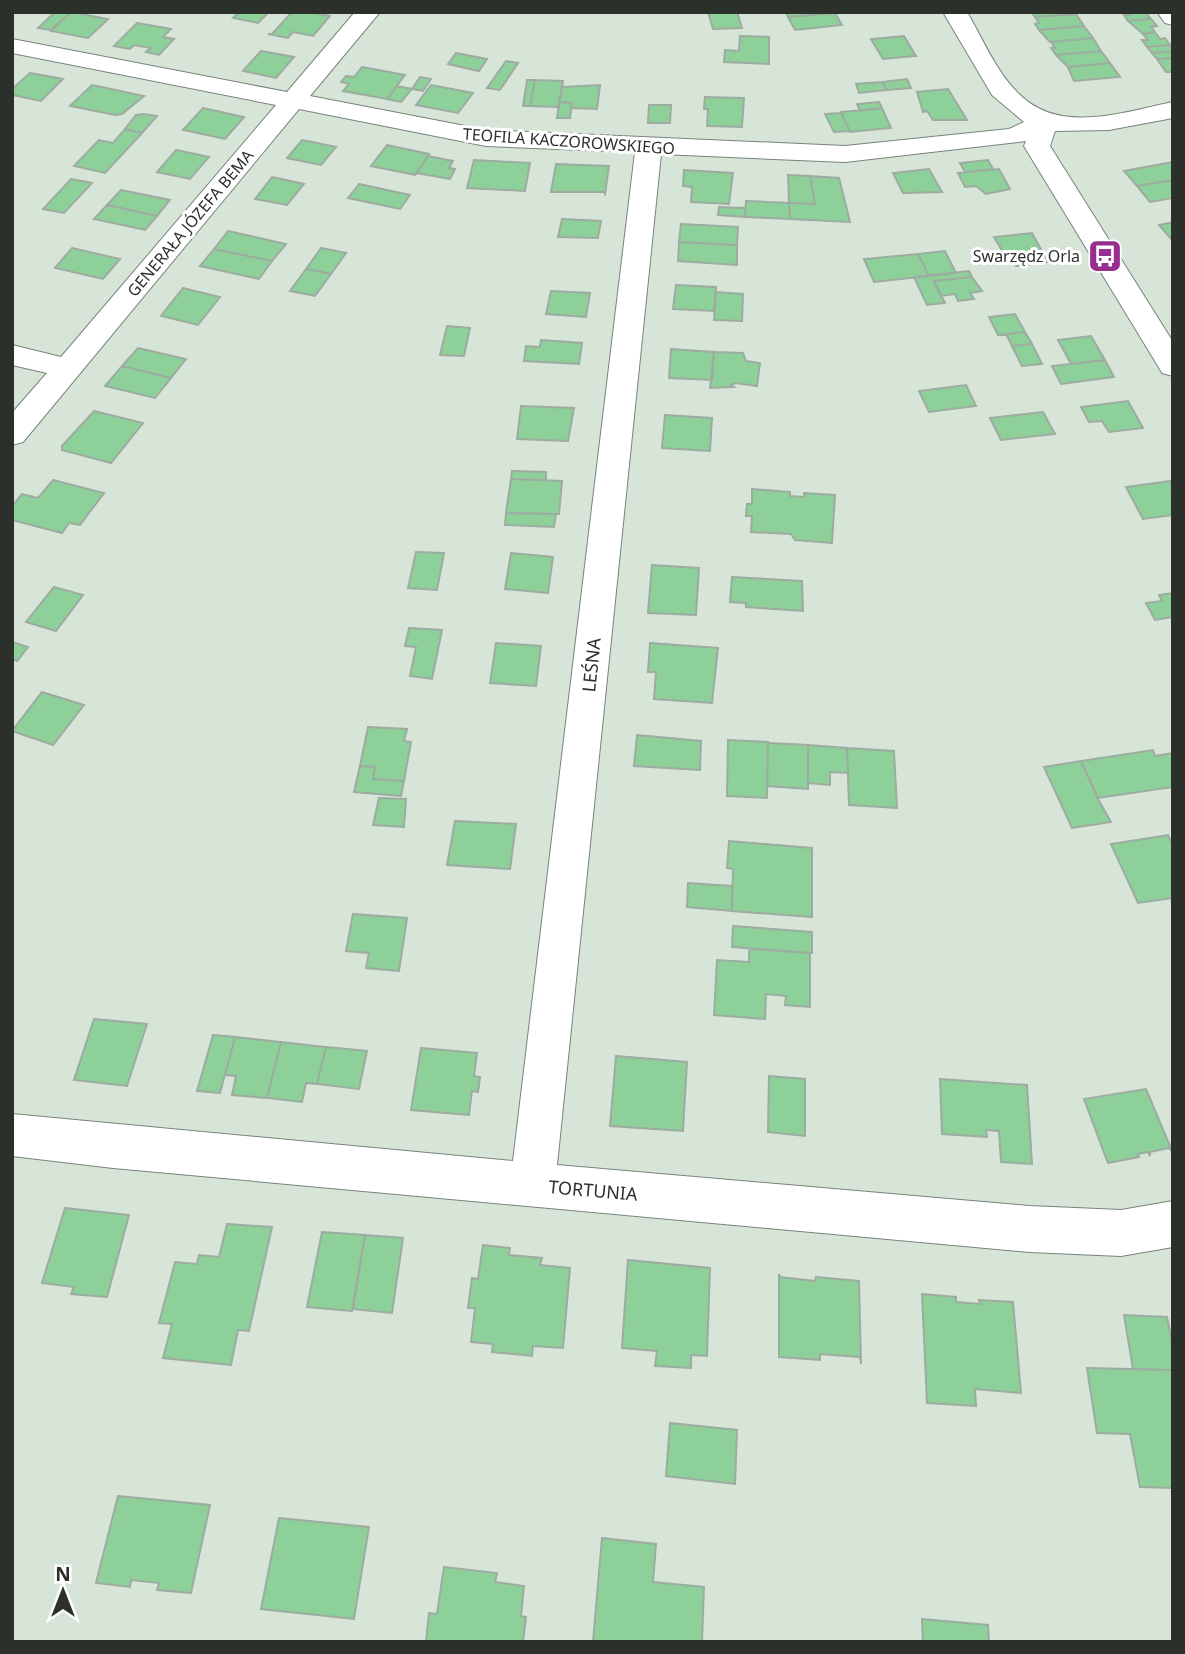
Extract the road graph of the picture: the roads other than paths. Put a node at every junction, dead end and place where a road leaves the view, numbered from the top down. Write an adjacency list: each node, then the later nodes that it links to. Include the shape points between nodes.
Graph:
1 (369, 12): 6 (street, GENERAŁA JÓZEFA BEMA)
2 (955, 12): 8 (street, via 1008,99)
3 (1168, 12): 4 (street)
4 (1173, 18)
5 (12, 46): 6 (street, TEOFILA KACZOROWSKIEGO)
6 (293, 102): 9 (street, TEOFILA KACZOROWSKIEGO, via 456,134); 12 (street, GENERAŁA JÓZEFA BEMA)
7 (1173, 110): 8 (street, via 1082,125)
8 (1045, 121): 9 (street, TEOFILA KACZOROWSKIEGO, via 1015,136 845,154); 11 (street, via 1037,146)
9 (649, 147): 15 (street, LEŚNA)
10 (12, 355): 12 (street)
11 (1172, 364)
12 (67, 368): 13 (street, GENERAŁA JÓZEFA BEMA)
13 (12, 435)
14 (12, 1135): 15 (street, TORTUNIA)
15 (533, 1184): 16 (street, TORTUNIA, via 1089,1234)
16 (1173, 1224)

